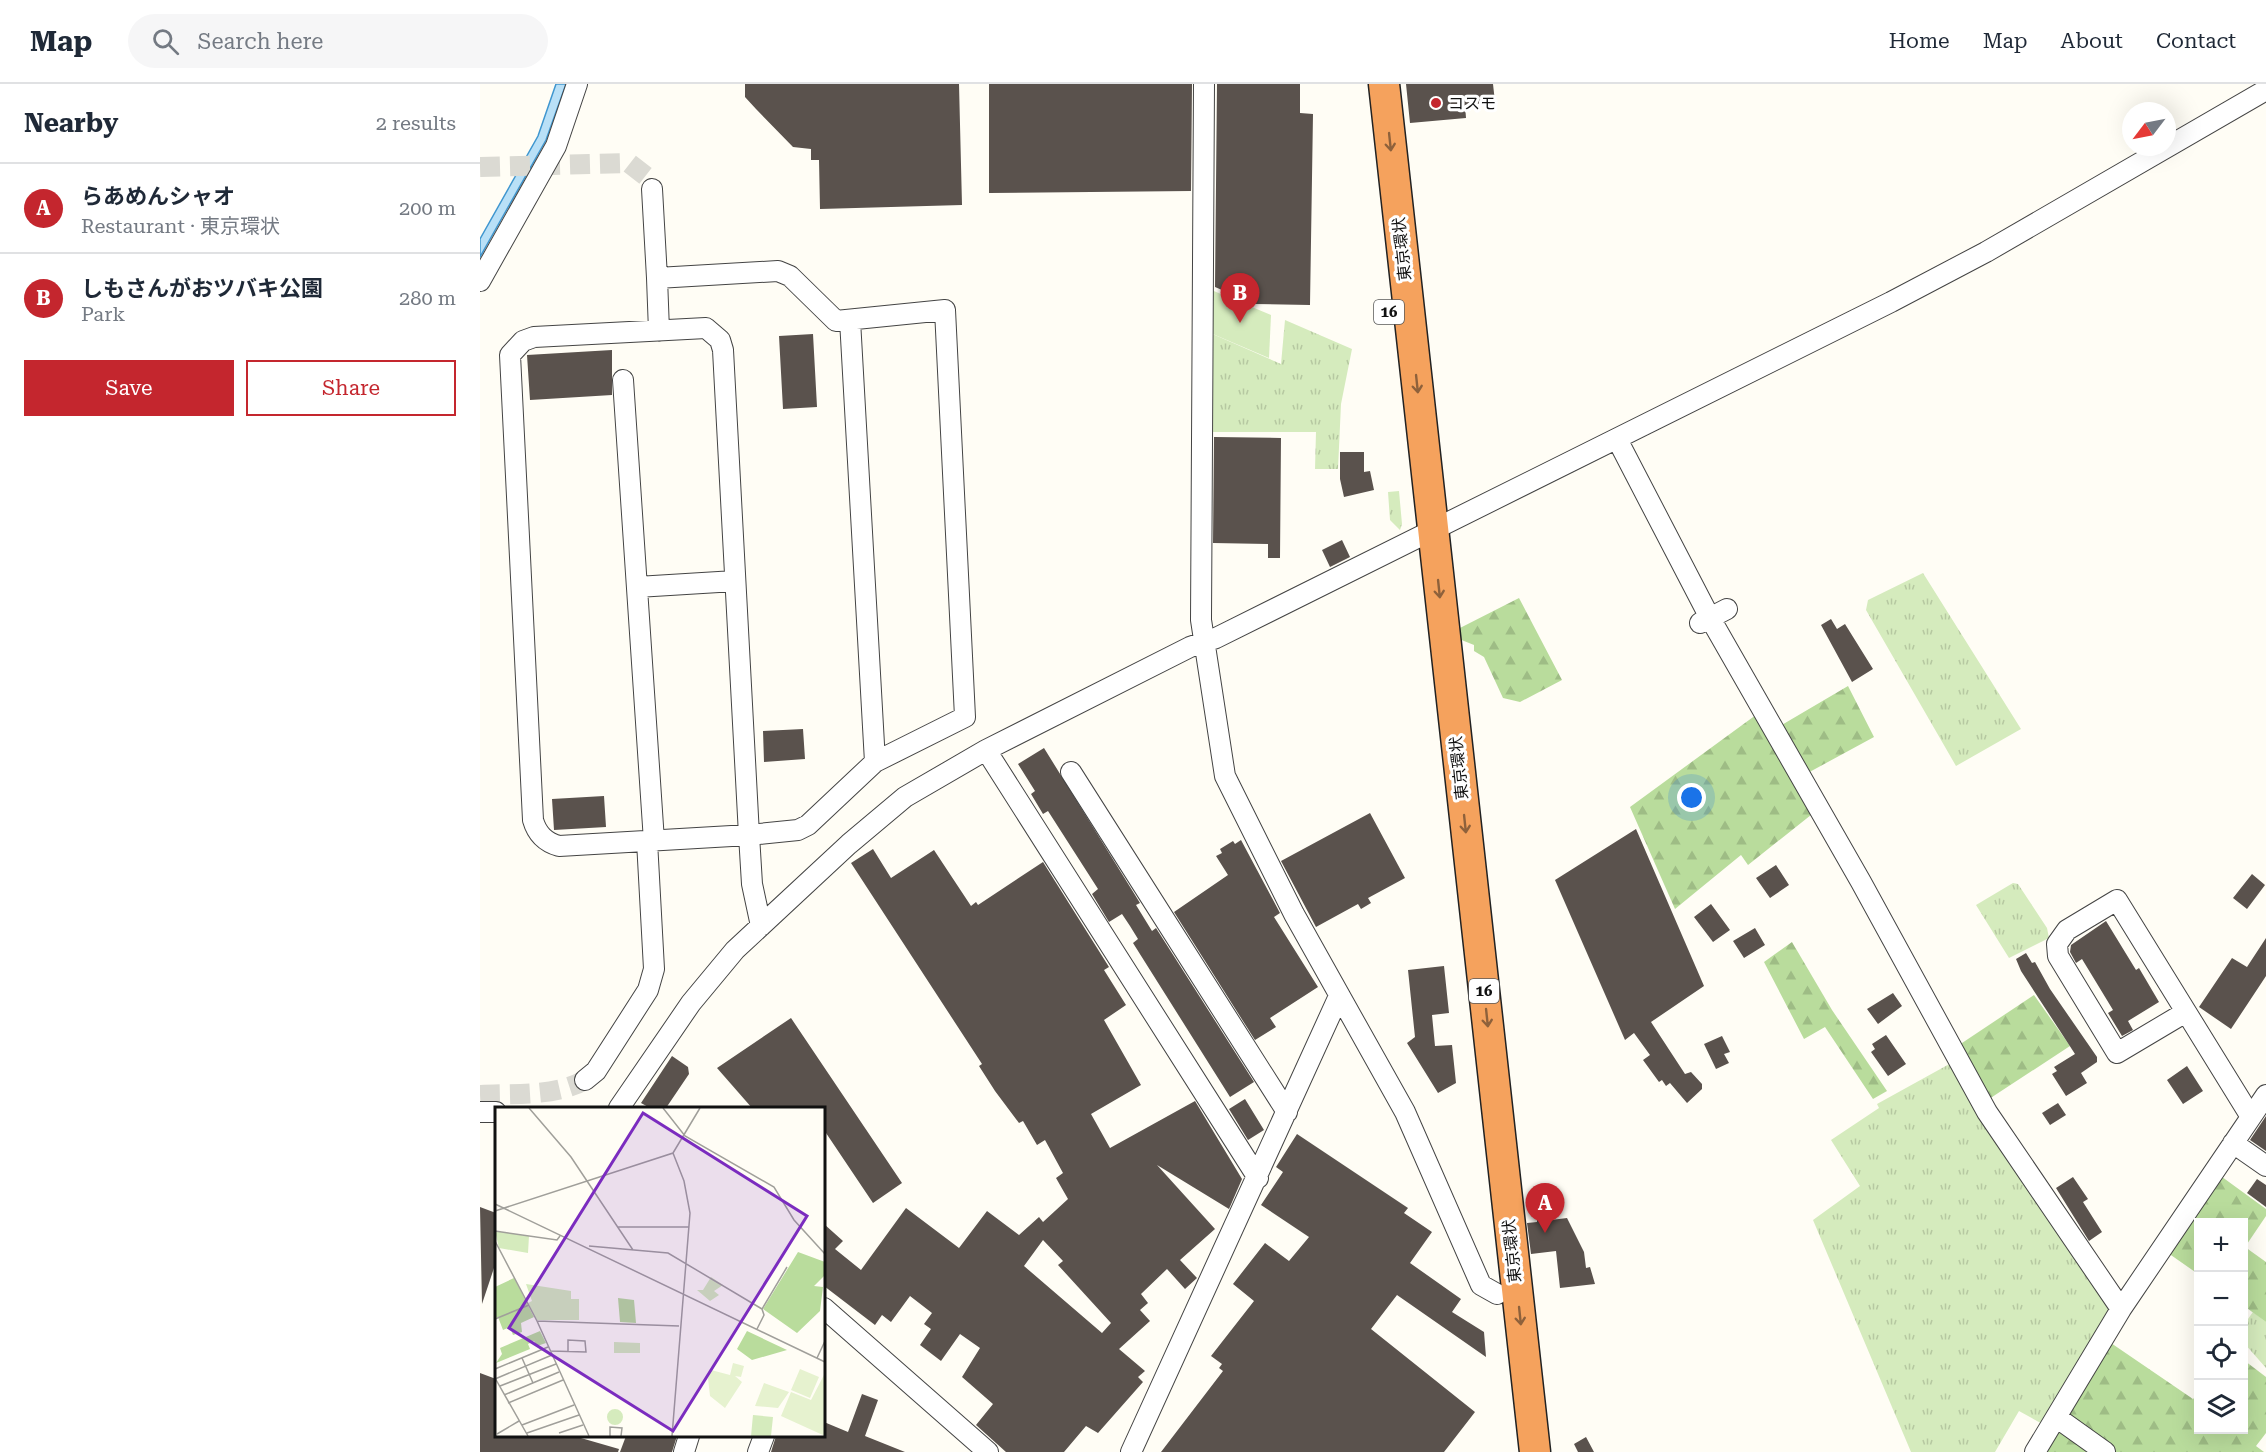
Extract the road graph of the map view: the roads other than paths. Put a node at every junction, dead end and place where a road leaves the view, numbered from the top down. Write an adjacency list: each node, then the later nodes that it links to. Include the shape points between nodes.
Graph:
1 (577, 84): 8 (street, via 556,146)
2 (1204, 84): 18 (street)
3 (1364, 84): 13 (highway, 東京環状 / 16)
4 (1384, 84): 13 (highway, 東京環状 / 16, one-way to 13)
5 (2266, 90): 12 (street, via 1986,252)
6 (652, 189): 7 (street)
7 (657, 278): 9 (street, via 778,271 790,276 836,321); 10 (street)
8 (480, 281)
9 (850, 320): 20 (street); 20 (street, via 945,310 964,717)
10 (659, 331): 14 (street, via 706,328 720,340); 23 (street, via 534,337 516,346 509,363 536,831 559,846)
11 (623, 380): 15 (street)
12 (1617, 439): 13 (street); 17 (street)
13 (1423, 535): 18 (street); 35 (highway, 東京環状 / 16); 46 (highway, 東京環状 / 16, one-way to 46)
14 (735, 581): 15 (street); 22 (street)
15 (637, 587): 23 (street)
16 (1728, 609): 17 (street)
17 (1704, 621): 37 (street, via 1861,882 1987,1112)
18 (1203, 642): 19 (street); 25 (street, via 1225,776 1293,914)
19 (986, 750): 24 (street, via 905,798); 34 (street)
20 (875, 762): 22 (street, via 808,825 787,832)
21 (1071, 772): 30 (street)
22 (749, 836): 23 (street); 24 (street, via 752,884)
23 (650, 841): 27 (street, via 654,969 648,990 596,1071)
24 (761, 926): 29 (street, via 735,950 691,1004)
25 (1339, 996): 30 (street); 35 (street, via 1405,1112 1480,1285)
26 (2186, 1012): 26 (street, via 2117,900 2067,930 2057,944 2058,956 2117,1053); 31 (street)
27 (585, 1080)
28 (2266, 1095): 31 (street)
29 (620, 1107)
30 (1287, 1112): 34 (street)
31 (2251, 1117): 32 (street)
32 (2233, 1143): 33 (street); 37 (street)
33 (2266, 1166)
34 (1258, 1178): 44 (street)
35 (1497, 1294): 45 (highway, 東京環状 / 16)
36 (825, 1309): 43 (street)
37 (2121, 1309): 38 (street)
38 (2056, 1417): 47 (street); 48 (street)
39 (689, 1437): 41 (street)
40 (764, 1437): 42 (street)
41 (684, 1452)
42 (758, 1452)
43 (988, 1452)
44 (1131, 1452)
45 (1514, 1452)
46 (1535, 1452)
47 (2035, 1452)
48 (2105, 1452)

